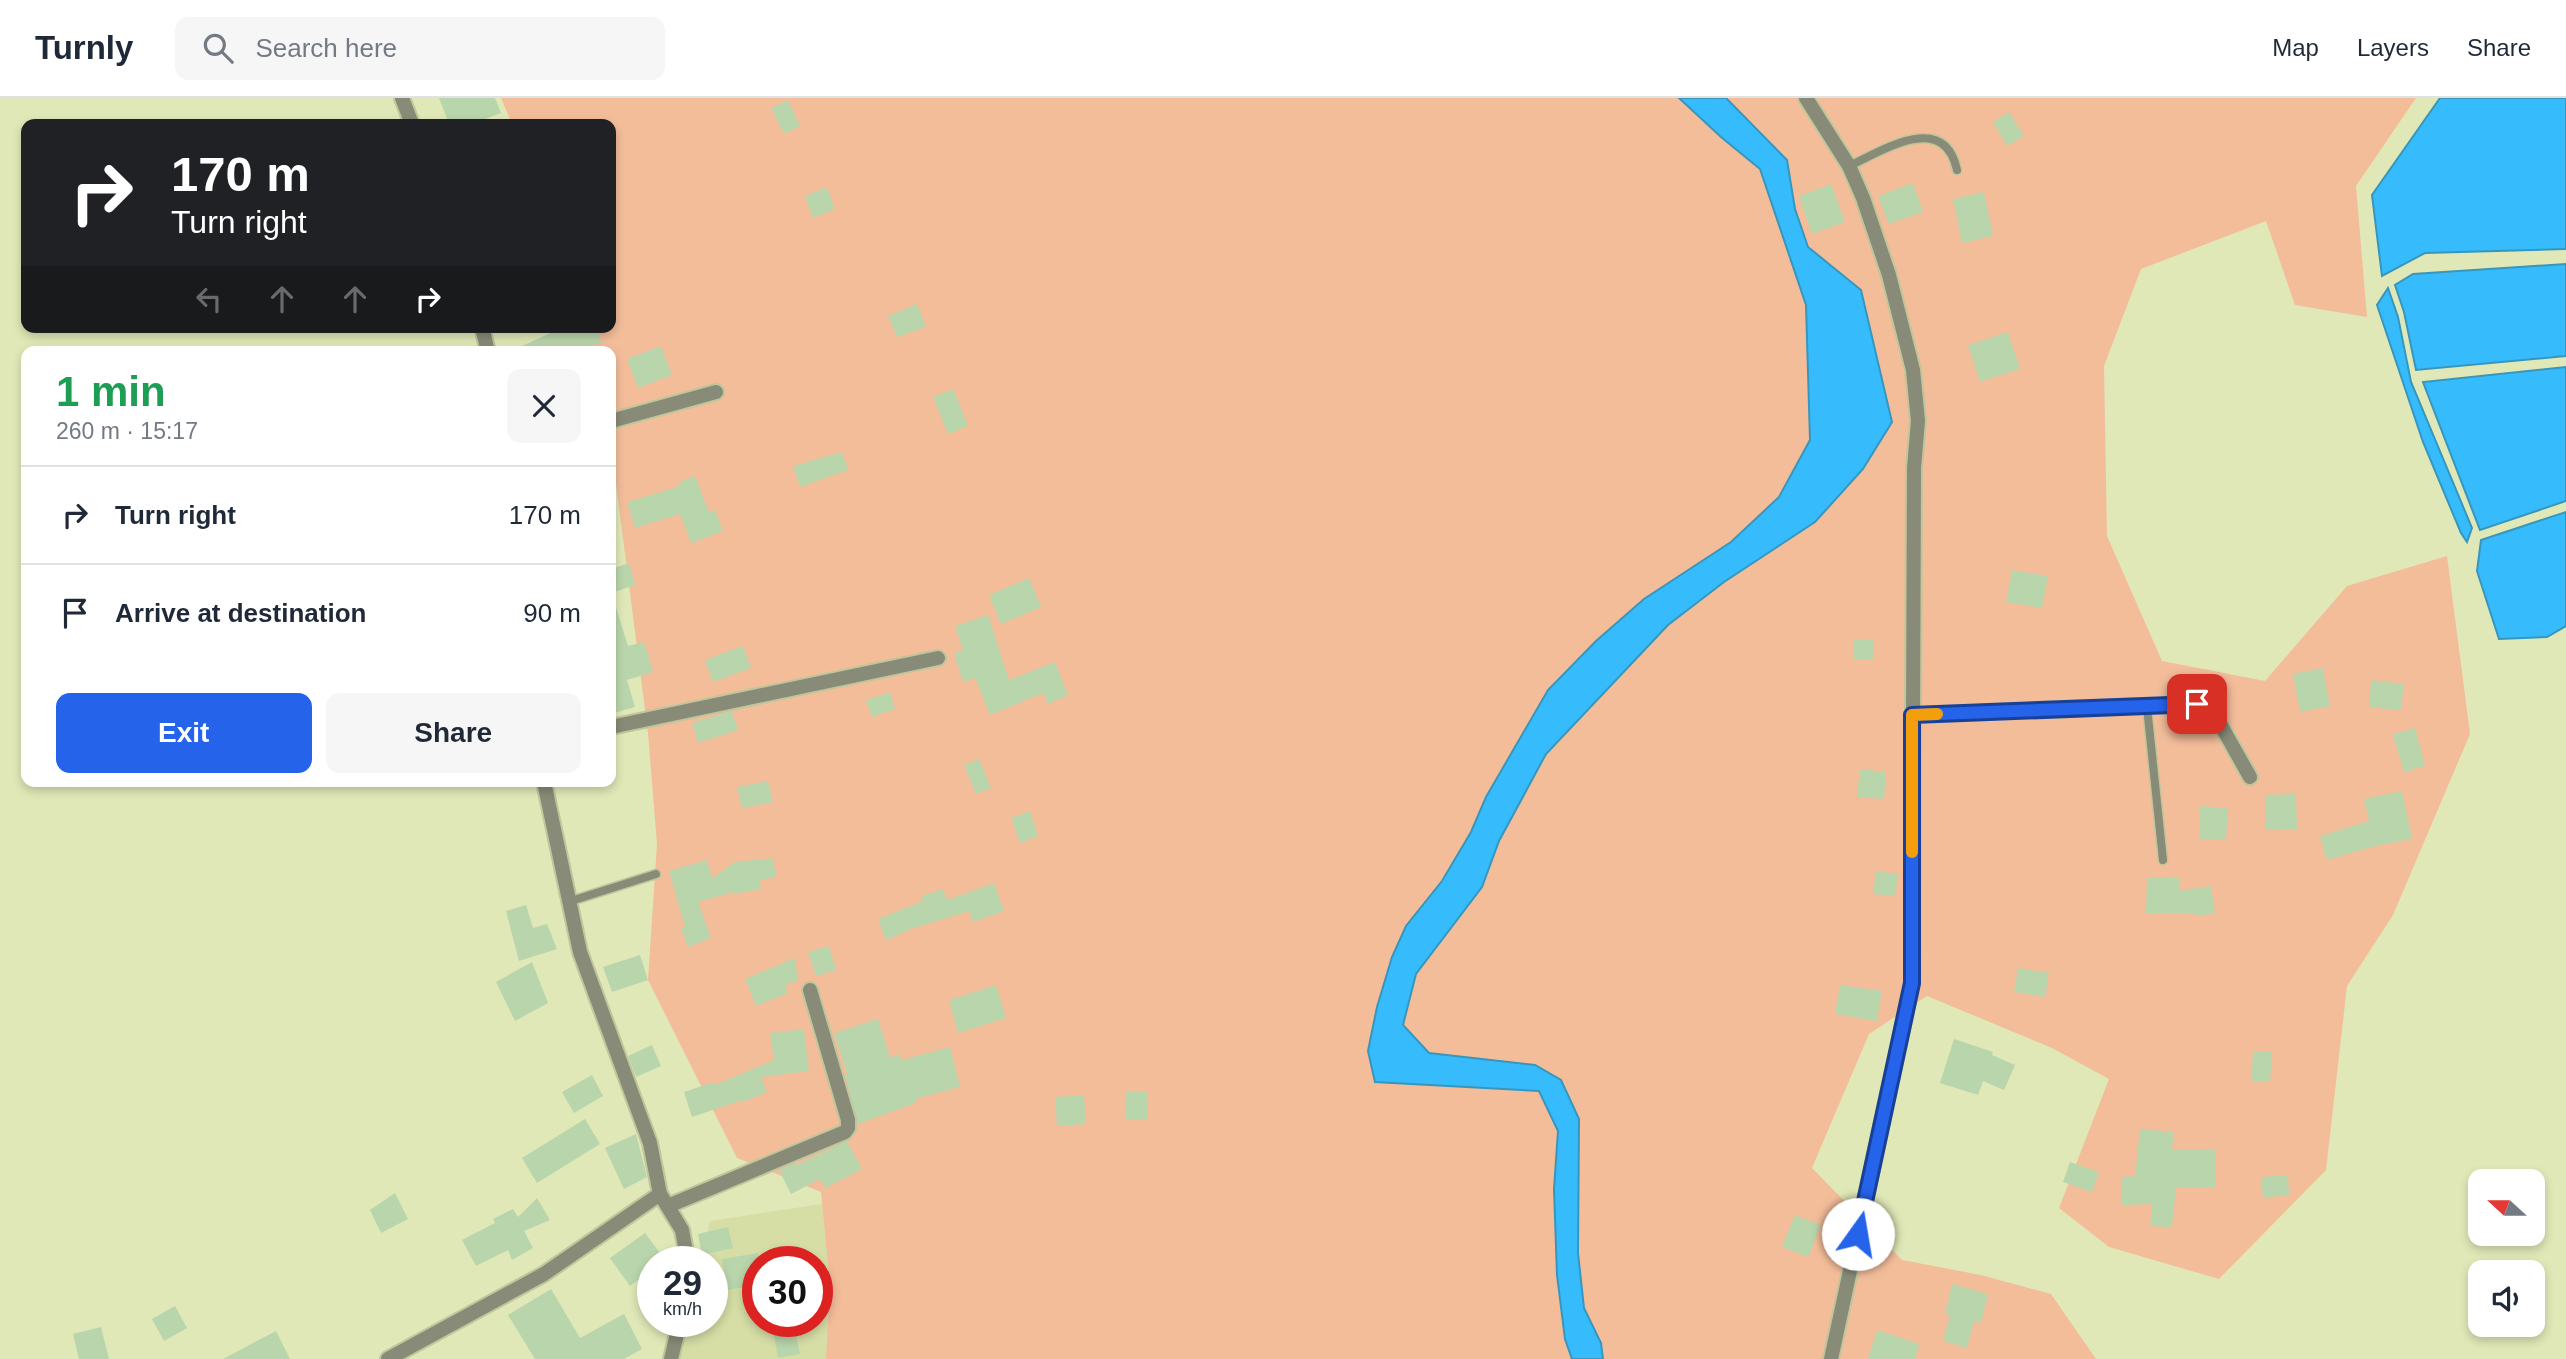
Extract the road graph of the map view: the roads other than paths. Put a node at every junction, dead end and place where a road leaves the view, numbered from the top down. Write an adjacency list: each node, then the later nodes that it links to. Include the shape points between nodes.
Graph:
1 (402, 98): 3 (street)
2 (1806, 98): 4 (street)
3 (410, 119)
4 (1849, 166): 5 (lane, via 1906,139 1927,138 1954,155); 10 (street, via 1889,275 1913,370 1918,421)
5 (1957, 170)
6 (716, 392): 7 (street)
7 (616, 420)
8 (938, 658): 11 (street)
9 (2147, 707): 10 (street); 12 (street, via 2207,706); 14 (lane)
10 (1912, 715): 23 (street, via 1912,983)
11 (616, 726)
12 (2250, 777)
13 (545, 787): 16 (street)
14 (2163, 860)
15 (656, 874): 16 (lane)
16 (571, 901): 18 (street, via 580,952 650,1143)
17 (810, 990): 18 (street, via 848,1128)
18 (664, 1200): 19 (street, via 682,1230); 21 (street, via 544,1274)
19 (685, 1246)
20 (676, 1337): 22 (street)
21 (388, 1359)
22 (671, 1359)
23 (1831, 1359)

